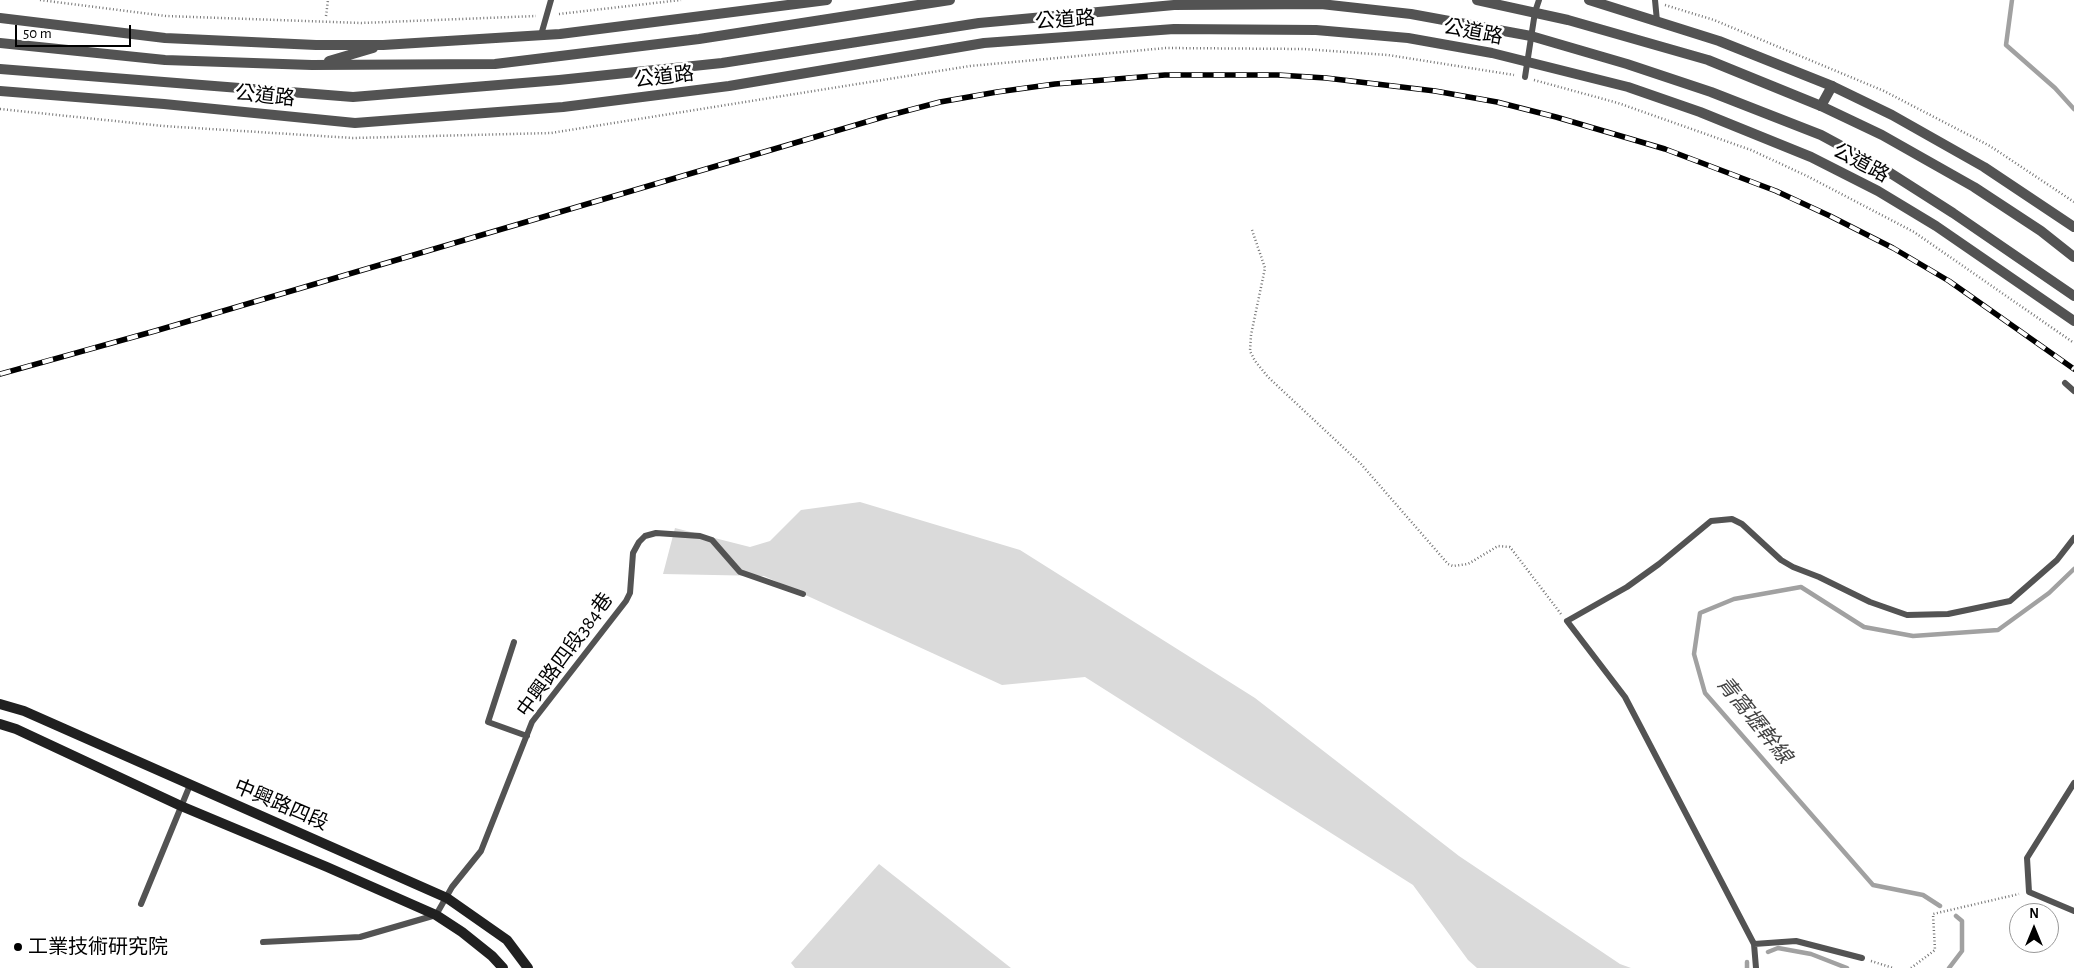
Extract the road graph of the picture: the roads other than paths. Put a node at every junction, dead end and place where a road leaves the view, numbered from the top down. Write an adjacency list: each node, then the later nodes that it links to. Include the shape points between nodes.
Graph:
1 (551, 0): 11 (lane)
2 (827, 0): 11 (street)
3 (950, 0): 18 (street, 公道路, via 699,39 496,64)
4 (1477, 0): 8 (street, 公道路)
5 (1539, 0): 8 (lane)
6 (1589, 0): 10 (street)
7 (1655, 0): 10 (lane)
8 (1535, 12): 12 (lane); 24 (street, 公道路, via 1708,60)
9 (0, 18): 14 (street, via 165,38)
10 (1656, 21): 22 (street, via 1719,40)
11 (541, 35): 15 (street)
12 (1531, 36): 17 (lane); 20 (street, 公道路, via 1411,14 1321,4 1174,5 979,24 722,63 353,97); 27 (street, 公道路, via 1711,92 1821,136 1884,169 1953,212)
13 (0, 44): 19 (street, 公道路, via 165,60)
14 (316, 45): 15 (street); 16 (street)
15 (383, 45): 16 (street)
16 (350, 55): 18 (street); 19 (street)
17 (1528, 61): 21 (lane); 23 (street, 公道路, via 1399,37 1316,30 1174,29 984,43 730,86 563,107 355,123); 28 (street, 公道路, via 1628,87 1811,157 1878,191 1936,226)
18 (380, 64): 19 (street, 公道路)
19 (312, 65)
20 (0, 69)
21 (1524, 77)
22 (1832, 86): 24 (street); 25 (street, via 1892,115 1984,167)
23 (0, 91)
24 (1821, 106): 26 (street, 公道路, via 1882,135 1974,187)
25 (2074, 227)
26 (2074, 257)
27 (2074, 296)
28 (2074, 321)
29 (2065, 382): 30 (lane)
30 (2074, 392)
31 (2074, 538): 45 (lane, via 2057,560 2010,601 1948,614 1907,615 1793,567 1732,519 1711,521 1628,587 1566,621 1625,697)
32 (803, 594): 36 (lane, 中興路四段384巷, via 740,572 712,540 656,533 645,536 633,553 630,593 626,601 532,722)
33 (514, 642): 36 (lane, 中興路四段384巷, via 488,722)
34 (0, 704): 38 (main road, 中興路四段, via 24,711)
35 (0, 724): 39 (main road, 中興路四段)
36 (527, 736): 40 (lane, 中興路四段384巷, via 480,851)
37 (2074, 783): 42 (lane, via 2027,858 2029,892)
38 (190, 785): 39 (lane); 40 (main road, 中興路四段)
39 (181, 806): 41 (lane); 43 (main road, 中興路四段, via 327,866)
40 (447, 898): 43 (lane, 中興路四段384巷); 48 (main road, 中興路四段, via 506,940)
41 (141, 904)
42 (2074, 911)
43 (436, 916): 44 (lane, via 360,937); 47 (main road, 中興路四段, via 462,932)
44 (263, 942)
45 (1754, 944): 46 (lane, via 1796,941); 49 (lane)
46 (1862, 958)
47 (503, 968)
48 (528, 968)
49 (1756, 968)

